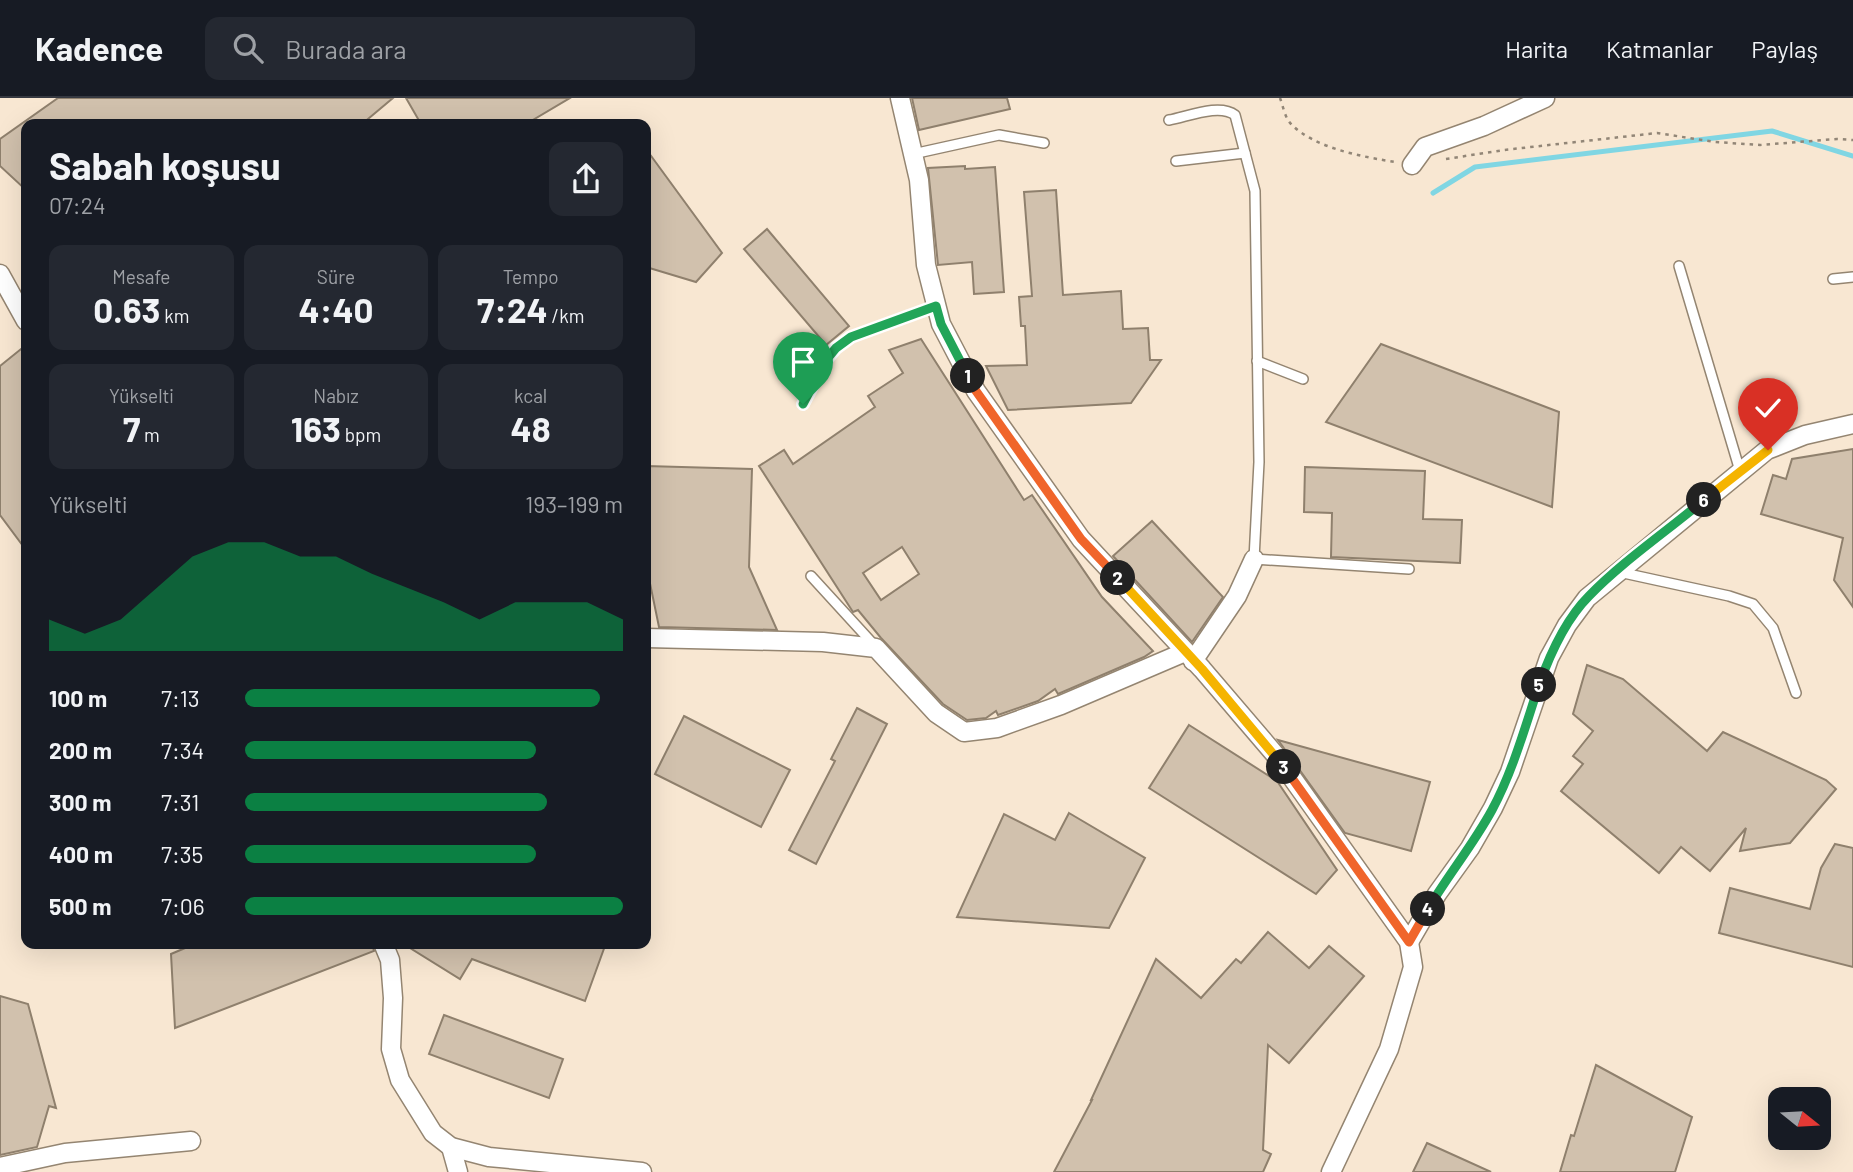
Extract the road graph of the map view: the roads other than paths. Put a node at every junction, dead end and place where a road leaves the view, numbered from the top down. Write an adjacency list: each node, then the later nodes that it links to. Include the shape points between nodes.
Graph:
1 (900, 98): 6 (street)
2 (1545, 98): 8 (street, via 1425,147)
3 (1169, 120): 5 (lane, via 1228,110 1235,115)
4 (1044, 143): 6 (lane, via 999,135)
5 (1245, 153): 7 (lane); 15 (lane, via 1255,191)
6 (913, 154): 13 (street, via 926,265)
7 (1176, 162)
8 (1412, 165)
9 (1679, 266): 19 (lane)
10 (0, 274): 14 (street)
11 (1853, 277): 12 (lane)
12 (1833, 279)
13 (936, 306): 17 (lane, via 851,337 836,348); 26 (street, via 976,391 1081,539)
14 (21, 312)
15 (1257, 361): 16 (lane); 20 (lane, via 1259,462)
16 (1303, 379)
17 (803, 404)
18 (1853, 424): 19 (street, via 1805,435 1768,450)
19 (1740, 471): 22 (street)
20 (1254, 559): 21 (lane); 26 (street, via 1237,596)
21 (1409, 569)
22 (1617, 571): 27 (lane, via 1754,604 1773,628); 28 (street, via 1587,597 1567,625 1549,658 1493,808)
23 (811, 576): 25 (lane)
24 (651, 638): 25 (street, via 823,642)
25 (876, 648): 26 (street, via 936,713 964,732 976,733)
26 (1189, 657): 28 (street, via 1278,758)
27 (1796, 693)
28 (1409, 942): 35 (street, via 1413,967 1389,1049)
29 (385, 949): 31 (street, via 393,999 391,1049 400,1080 433,1133)
30 (191, 1141): 32 (street, via 65,1153)
31 (451, 1147): 33 (street); 34 (street, via 489,1157)
32 (0, 1167)
33 (458, 1172)
34 (642, 1172)
35 (1331, 1172)

